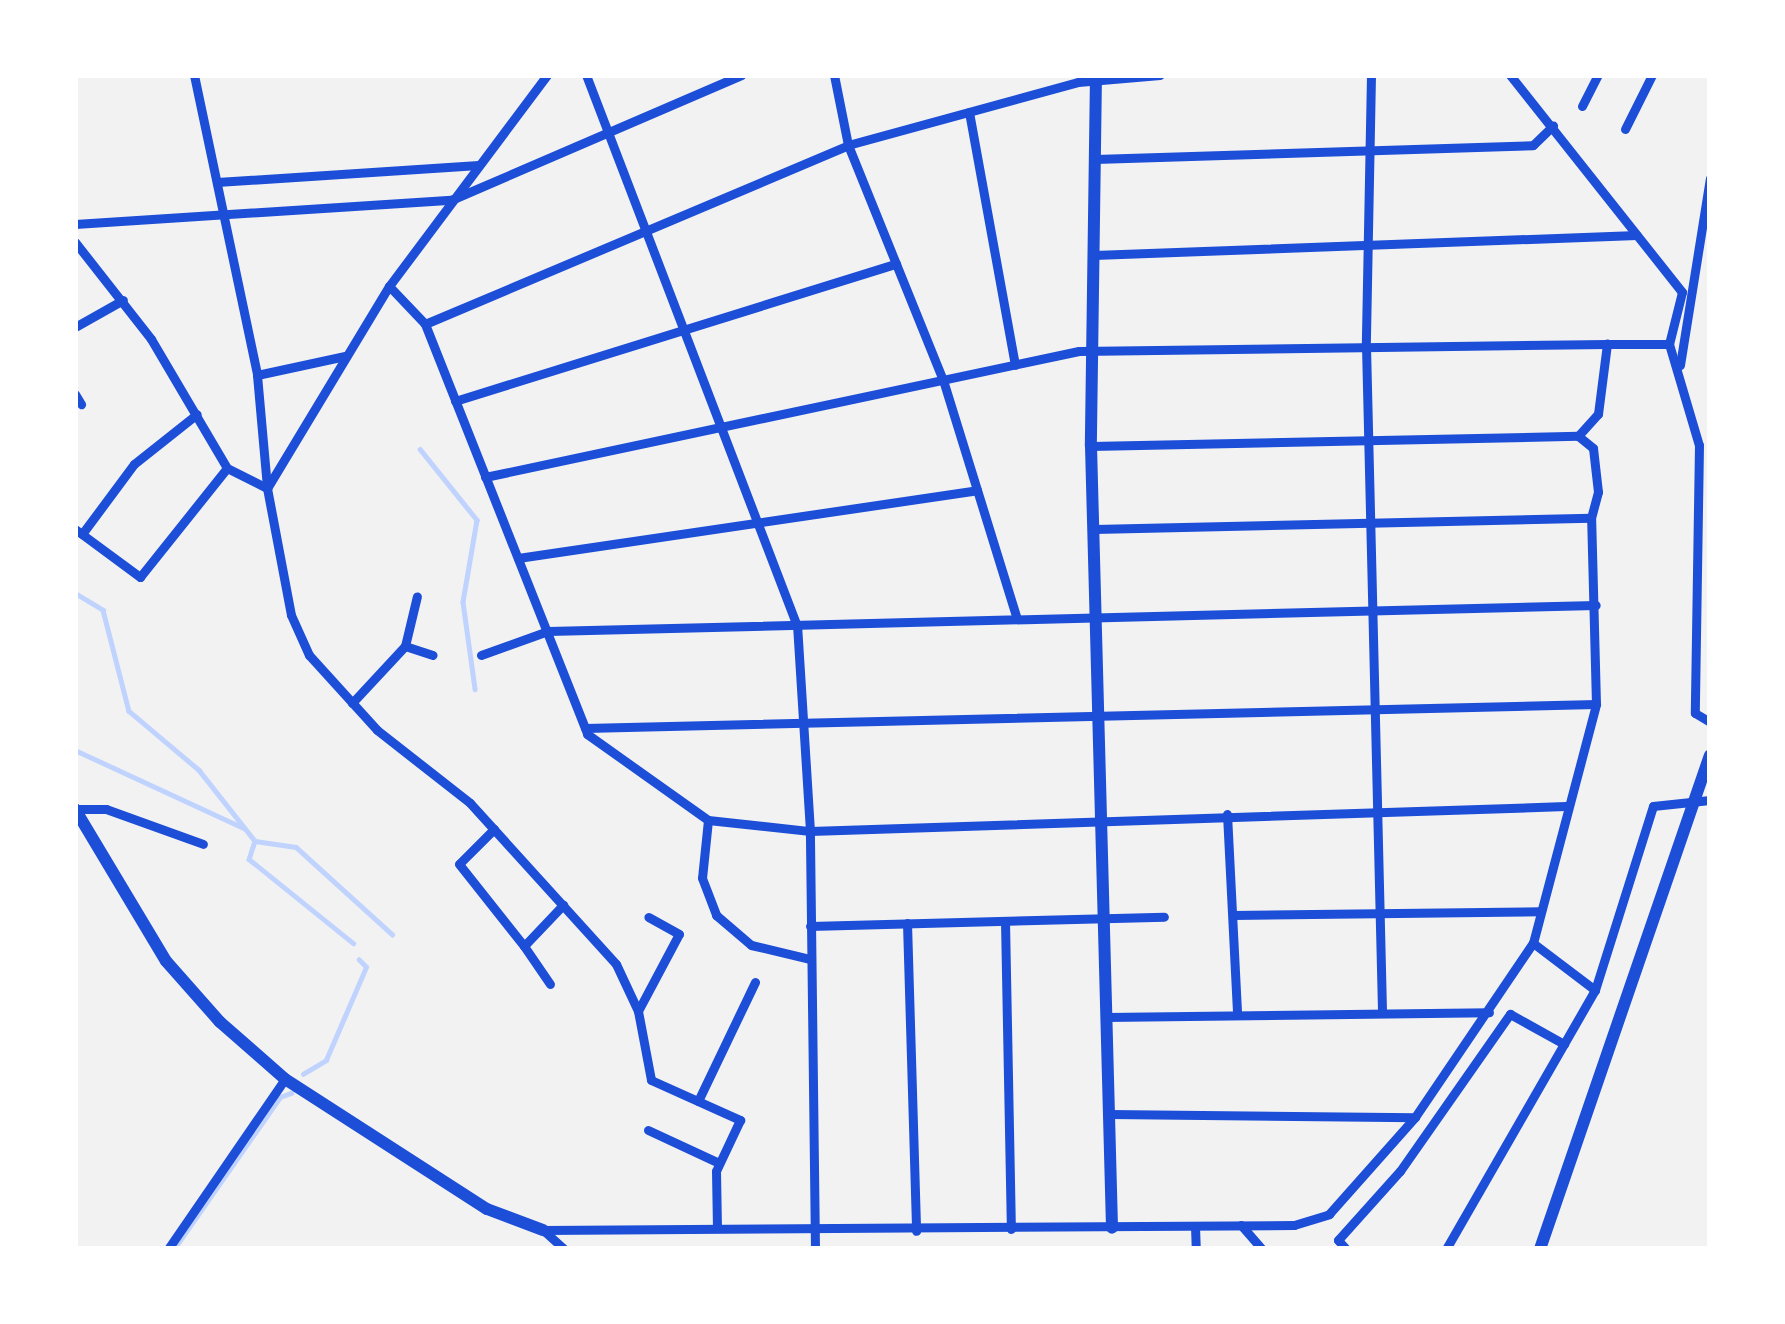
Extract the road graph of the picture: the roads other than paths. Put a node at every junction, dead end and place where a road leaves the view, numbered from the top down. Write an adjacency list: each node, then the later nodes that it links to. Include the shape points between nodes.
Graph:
1 (194, 75): 22 (street)
2 (586, 75): 16 (street)
3 (741, 75): 16 (street)
4 (834, 75): 17 (street)
5 (1160, 75): 11 (street)
6 (1371, 75): 18 (street)
7 (1510, 75): 14 (street)
8 (1598, 75): 12 (street)
9 (1652, 75): 15 (street)
10 (545, 76): 20 (street)
11 (1096, 77): 13 (street); 19 (street)
12 (1582, 106)
13 (969, 112): 17 (street); 44 (street)
14 (1553, 126): 18 (street, via 1533,145); 27 (street)
15 (1624, 130)
16 (606, 133): 23 (street); 26 (street)
17 (848, 145): 26 (street); 31 (street)
18 (1372, 147): 19 (street); 29 (street)
19 (1095, 159): 30 (street)
20 (478, 165): 22 (street); 23 (street)
21 (1710, 178): 33 (street)
22 (217, 182): 24 (street)
23 (451, 200): 24 (street); 32 (street)
24 (224, 217): 25 (street); 46 (street)
25 (75, 224)
26 (645, 231): 36 (street); 38 (street)
27 (1637, 235): 29 (street); 40 (street, via 1682,292)
28 (75, 242): 34 (street)
29 (1365, 248): 30 (street); 41 (street)
30 (1094, 255): 42 (street)
31 (896, 264): 38 (street); 47 (street)
32 (389, 286): 36 (street); 43 (street)
33 (1696, 298): 35 (street); 45 (street)
34 (123, 300): 37 (street); 49 (street)
35 (1710, 309)
36 (425, 324): 48 (street)
37 (75, 326)
38 (685, 330): 48 (street); 50 (street)
39 (1607, 344): 40 (street); 41 (street); 51 (street, via 1598,414)
40 (1669, 344): 45 (street)
41 (1366, 346): 42 (street); 52 (street)
42 (1092, 351): 44 (street); 53 (street)
43 (347, 356): 46 (street); 56 (street)
44 (1015, 365): 47 (street)
45 (1680, 365): 78 (street, via 1699,445 1695,713)
46 (257, 376): 56 (street)
47 (943, 380): 50 (street); 57 (street)
48 (455, 401): 55 (street)
49 (197, 414): 54 (street); 62 (street, via 134,464)
50 (723, 427): 55 (street); 59 (street)
51 (1578, 436): 52 (street); 58 (street, via 1594,448)
52 (1368, 440): 53 (street); 60 (street)
53 (1090, 446): 61 (street)
54 (227, 468): 56 (street); 62 (street, via 140,577)
55 (485, 477): 63 (street)
56 (267, 488): 74 (street, via 291,615 309,655)
57 (977, 490): 59 (street); 68 (street)
58 (1592, 518): 60 (street); 65 (street)
59 (759, 523): 63 (street); 69 (street)
60 (1370, 525): 61 (street); 66 (street)
61 (1094, 529): 67 (street)
62 (78, 532)
63 (518, 558): 70 (street)
64 (417, 596): 71 (street)
65 (1596, 605): 66 (street); 75 (street)
66 (1372, 609): 67 (street); 76 (street)
67 (1096, 616): 68 (street); 77 (street)
68 (1017, 619): 69 (street)
69 (797, 626): 70 (street); 79 (street)
70 (548, 631): 73 (street); 80 (street)
71 (405, 646): 72 (street); 74 (street)
72 (433, 655)
73 (481, 655)
74 (352, 703): 90 (street)
75 (1596, 704): 76 (street); 84 (street)
76 (1376, 709): 77 (street); 86 (street)
77 (1098, 716): 79 (street); 88 (street)
78 (1710, 722)
79 (801, 725): 80 (street); 91 (street)
80 (585, 728): 89 (street)
81 (1710, 755): 83 (street)
82 (1710, 800): 83 (street)
83 (1694, 802): 108 (street, via 1653,806); 136 (street)
84 (1566, 806): 86 (street); 95 (street)
85 (75, 809): 92 (street, via 106,809); 115 (street, via 166,961)
86 (1378, 810): 87 (street); 94 (street)
87 (1227, 814): 88 (street); 96 (street)
88 (1101, 817): 91 (street); 99 (street)
89 (708, 820): 91 (street); 105 (street, via 702,878 716,915 751,945)
90 (494, 829): 93 (street); 104 (street, via 459,864)
91 (810, 832): 102 (street)
92 (203, 844)
93 (563, 905): 104 (street); 109 (street, via 616,964)
94 (1380, 910): 95 (street); 96 (street); 110 (street)
95 (1540, 911): 103 (street)
96 (1233, 915): 112 (street)
97 (1164, 916): 99 (street)
98 (648, 917): 109 (street, via 679,934)
99 (1103, 918): 100 (street); 113 (street)
100 (1005, 921): 101 (street); 126 (street)
101 (907, 923): 102 (street); 128 (street)
102 (810, 926): 105 (street)
103 (1533, 944): 108 (street); 111 (street)
104 (524, 946): 107 (street)
105 (810, 958): 124 (street)
106 (755, 982): 116 (street)
107 (550, 983)
108 (1595, 990): 114 (street)
109 (638, 1011): 116 (street, via 651,1080)
110 (1382, 1012): 111 (street); 112 (street)
111 (1489, 1012): 118 (street)
112 (1237, 1014): 113 (street)
113 (1106, 1017): 117 (street)
114 (1564, 1044): 134 (street, via 1510,1014 1400,1171 1338,1240); 135 (street)
115 (285, 1079): 127 (street, via 487,1209); 129 (street)
116 (698, 1101): 120 (street, via 740,1120)
117 (1108, 1114): 118 (street); 125 (street)
118 (1414, 1117): 122 (street, via 1329,1214 1294,1225)
119 (648, 1130): 120 (street)
120 (719, 1163): 123 (street)
121 (1195, 1226): 122 (street); 125 (street); 132 (street)
122 (1241, 1226): 133 (street)
123 (717, 1227): 124 (street); 127 (street)
124 (816, 1227): 128 (street); 131 (street)
125 (1112, 1228): 126 (street)
126 (1011, 1229): 128 (street)
127 (543, 1230): 130 (street)
128 (916, 1231)
129 (168, 1249)
130 (564, 1249)
131 (815, 1249)
132 (1196, 1249)
133 (1262, 1249)
134 (1346, 1249)
135 (1446, 1249)
136 (1540, 1249)

